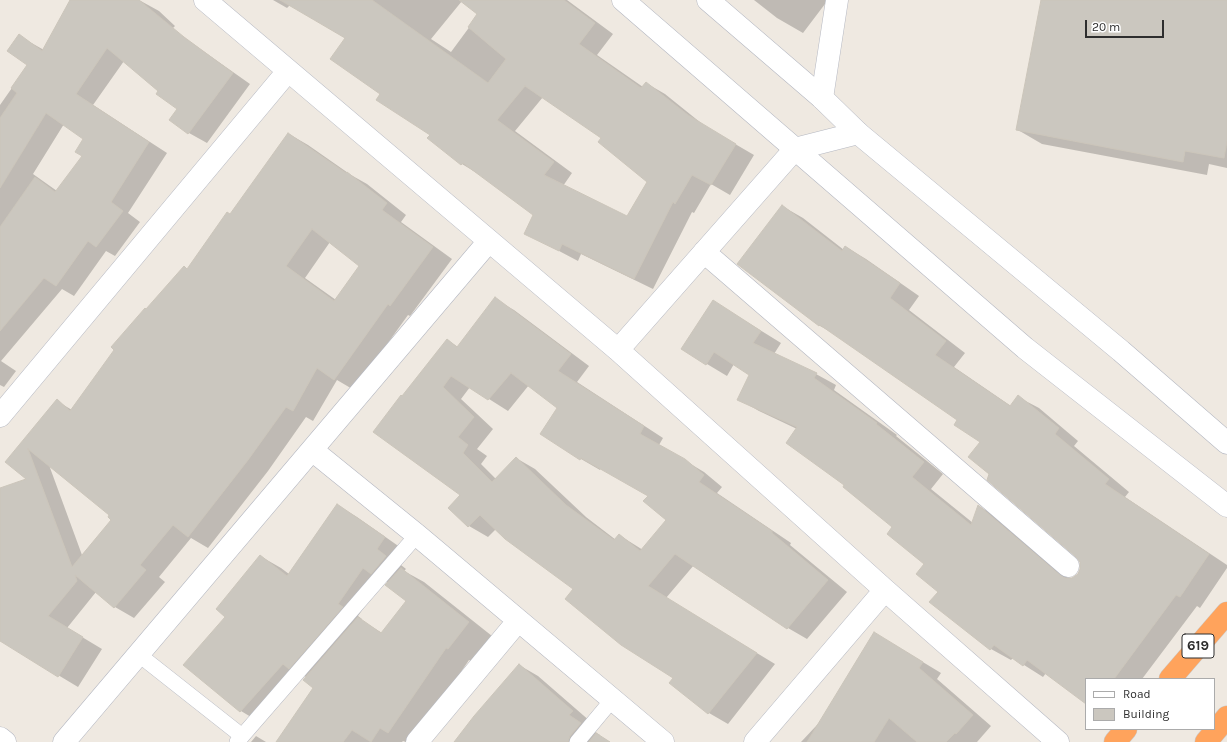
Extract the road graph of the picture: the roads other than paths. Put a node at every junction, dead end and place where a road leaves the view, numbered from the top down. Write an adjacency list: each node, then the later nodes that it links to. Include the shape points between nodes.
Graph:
1 (205, 0): 5 (street)
2 (623, 0): 8 (street)
3 (708, 0): 6 (street)
4 (837, 0): 6 (street)
5 (288, 71): 9 (street); 12 (street)
6 (822, 98): 7 (street)
7 (858, 133): 8 (street); 13 (street, via 1121,351)
8 (795, 149): 10 (street); 15 (street, via 1024,348)
9 (489, 241): 11 (street); 14 (street)
10 (704, 252): 11 (street); 17 (street)
11 (618, 350): 18 (street)
12 (0, 416)
13 (1227, 443)
14 (312, 450): 16 (street); 21 (street)
15 (1227, 506)
16 (417, 535): 20 (street); 27 (lane)
17 (1068, 566)
18 (885, 590): 33 (street); 34 (street)
19 (1227, 613): 22 (highway, 619)
20 (518, 621): 23 (street); 30 (street)
21 (138, 654): 27 (lane); 29 (street)
22 (1171, 678)
23 (612, 700): 31 (lane); 32 (street)
24 (1227, 717): 36 (highway)
25 (1125, 730): 35 (highway)
26 (0, 738): 28 (street)
27 (240, 739)
28 (5, 742)
29 (64, 742)
30 (417, 742)
31 (577, 742)
32 (663, 742)
33 (755, 742)
34 (1058, 742)
35 (1115, 742)
36 (1206, 742)

